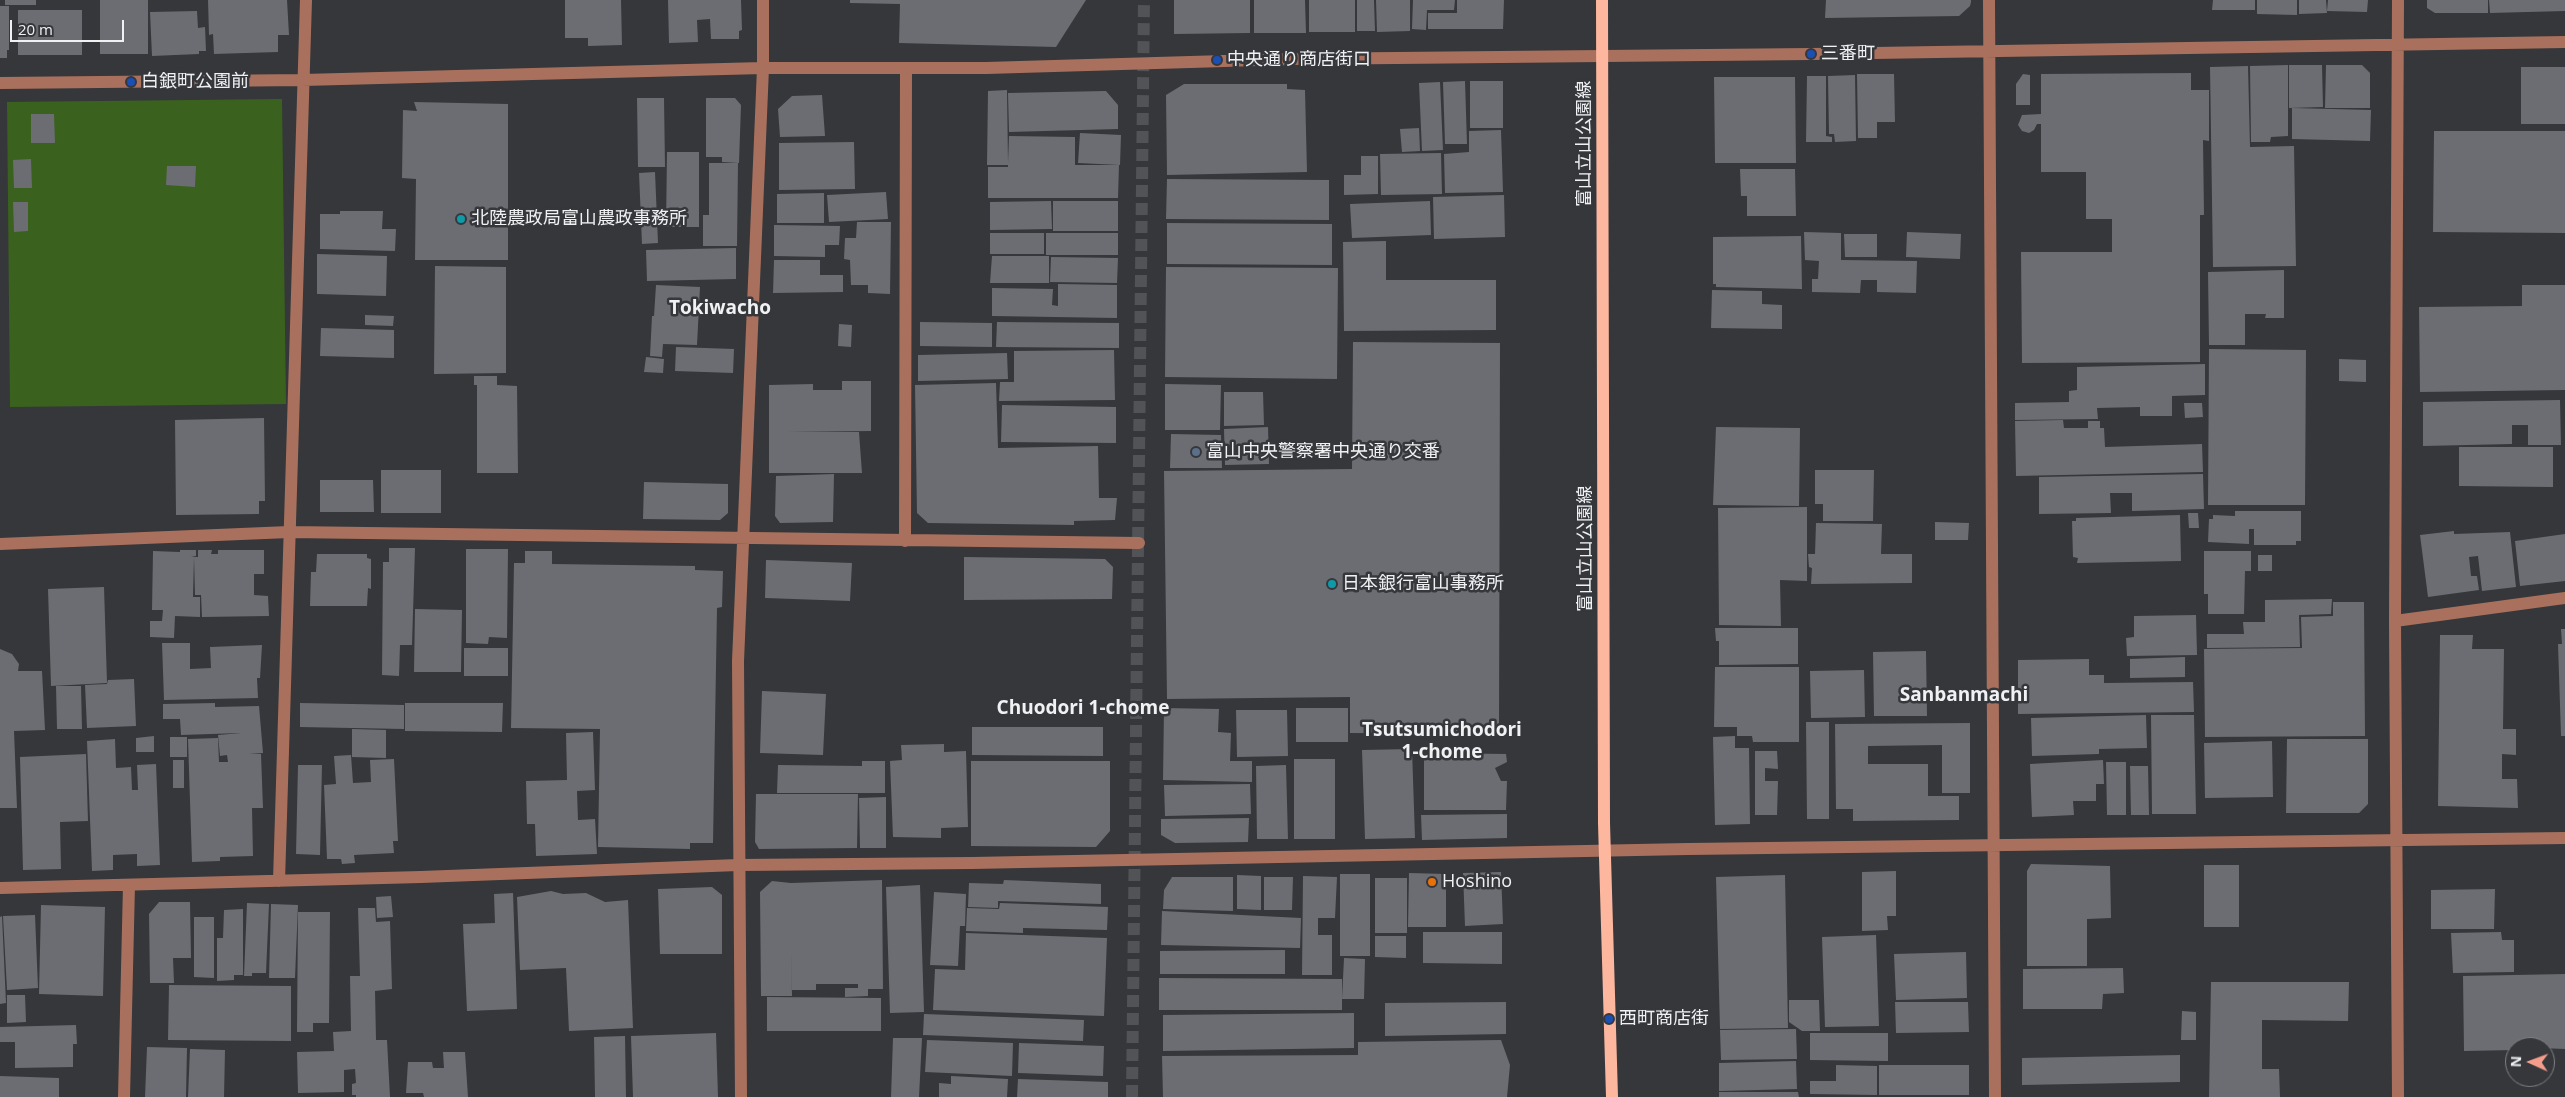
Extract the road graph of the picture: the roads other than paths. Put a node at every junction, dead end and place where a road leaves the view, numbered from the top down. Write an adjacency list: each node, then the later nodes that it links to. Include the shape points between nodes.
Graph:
1 (306, 0): 12 (street)
2 (763, 0): 10 (street)
3 (1602, 0): 9 (main road, 富山立山公園線)
4 (1989, 0): 8 (street)
5 (2398, 0): 7 (street)
6 (2565, 42): 7 (street)
7 (2396, 45): 8 (street); 20 (street)
8 (1989, 49): 9 (street, via 1801,54); 23 (street)
9 (1601, 54): 11 (street); 24 (main road, 富山立山公園線)
10 (763, 68): 11 (street); 12 (street); 15 (street)
11 (906, 68): 16 (street)
12 (303, 80): 13 (street); 14 (street)
13 (0, 83)
14 (289, 532): 15 (street); 18 (street); 26 (street)
15 (744, 536): 16 (street); 25 (street, via 738,661)
16 (905, 541): 17 (street)
17 (1139, 542)
18 (0, 544)
19 (2565, 598): 20 (street)
20 (2395, 620): 22 (street)
21 (2565, 838): 22 (street)
22 (2396, 840): 23 (street); 33 (street)
23 (1995, 845): 24 (street); 32 (street)
24 (1604, 850): 25 (street); 31 (main road, 富山立山公園線)
25 (738, 865): 26 (street); 30 (street)
26 (279, 881): 27 (street)
27 (128, 884): 28 (street); 29 (street)
28 (0, 888)
29 (124, 1097)
30 (741, 1097)
31 (1612, 1097)
32 (1995, 1097)
33 (2398, 1097)

